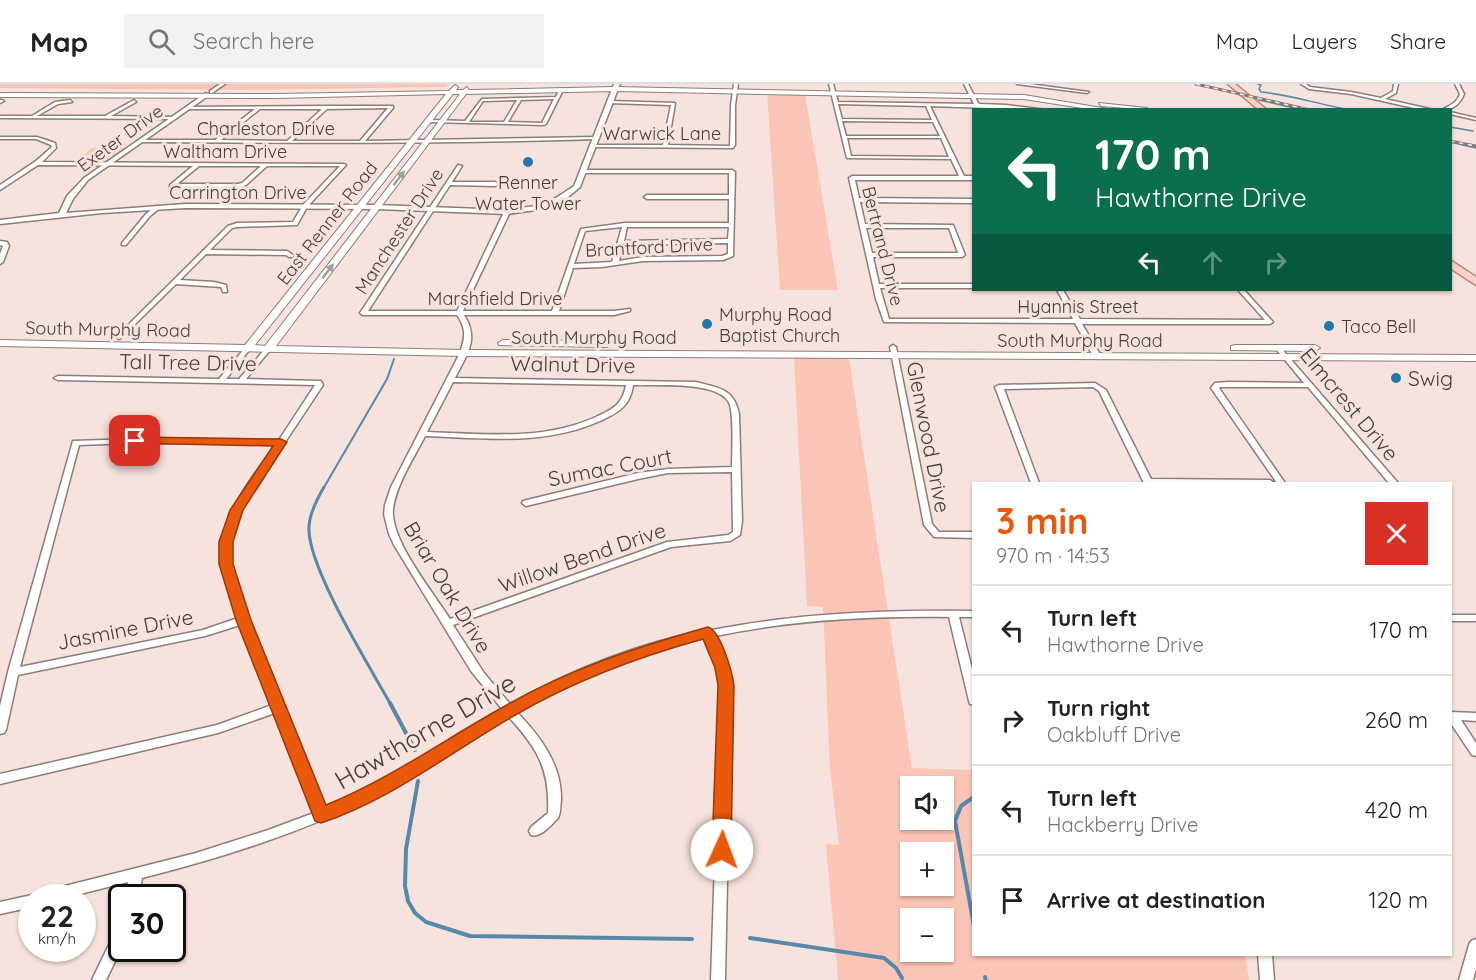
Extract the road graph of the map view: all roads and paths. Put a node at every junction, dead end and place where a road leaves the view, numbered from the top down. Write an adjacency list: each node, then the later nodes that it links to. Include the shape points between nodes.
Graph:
1 (223, 84): 20 (street)
2 (627, 84): 14 (main road)
3 (697, 84): 15 (main road)
4 (966, 84): 21 (street)
5 (972, 84): 21 (street)
6 (1019, 84): 12 (street)
7 (1220, 84): 38 (main road)
8 (1231, 84): 39 (main road)
9 (1303, 84): 25 (street)
10 (1396, 84): 25 (street, via 1395,92)
11 (1456, 84): 41 (street, via 1461,97)
12 (1057, 86): 19 (street)
13 (469, 87): 14 (main road); 16 (main road); 18 (main road); 50 (main road, East Renner Road)
14 (616, 87): 15 (main road); 18 (main road); 28 (street, Carrington Drive)
15 (736, 87): 17 (main road); 64 (street, Warwick Lane, via 731,147)
16 (454, 88): 20 (main road); 49 (main road, East Renner Road)
17 (832, 89): 21 (main road); 29 (street)
18 (561, 90): 23 (street)
19 (1087, 92)
20 (208, 94): 22 (main road); 33 (street, Exeter Drive)
21 (974, 94): 32 (street, via 976,104); 36 (main road); 37 (main road, via 1047,96)
22 (0, 97)
23 (557, 98): 24 (street); 53 (street, via 544,124)
24 (520, 99): 51 (street, via 484,100); 53 (street)
25 (1382, 99): 40 (street)
26 (70, 101): 44 (street)
27 (134, 101): 45 (street)
28 (610, 102): 63 (street, Carrington Drive); 64 (street, via 673,104)
29 (836, 103): 30 (street); 48 (street)
30 (927, 104): 32 (street); 52 (street)
31 (326, 107): 34 (street); 61 (street); 62 (street, via 390,106)
32 (982, 107): 35 (street)
33 (188, 108): 34 (street); 46 (street, Exeter Drive)
34 (258, 108): 60 (street)
35 (1003, 108)
36 (1098, 108)
37 (1133, 108)
38 (1250, 108)
39 (1261, 108)
40 (1423, 108)
41 (1448, 108)
42 (1452, 113): 47 (street)
43 (0, 117): 44 (street)
44 (32, 117): 45 (street)
45 (108, 117): 46 (street)
46 (174, 118): 57 (street, Exeter Drive)
47 (1476, 119)
48 (840, 120): 52 (street); 54 (street)
49 (429, 121): 50 (street); 58 (main road, East Renner Road)
50 (444, 121): 51 (street); 59 (main road, East Renner Road)
51 (467, 121): 53 (street)
52 (935, 121): 55 (street)
53 (505, 124)
54 (844, 137): 55 (street); 65 (street, via 849,157)
55 (942, 137): 65 (street)
56 (0, 138): 66 (street, via 37,138 53,144 53,151)
57 (140, 141): 60 (street, Charleston Drive); 67 (street, Exeter Drive)
58 (413, 141): 59 (street, Charleston Drive); 62 (street, Charleston Drive); 84 (main road, East Renner Road)
59 (426, 141): 63 (street, Charleston Drive); 86 (main road, East Renner Road, one-way to 59)
60 (216, 142): 61 (street, Charleston Drive)
61 (288, 142): 62 (street, Charleston Drive)
62 (361, 142)
63 (594, 142): 64 (street, Warwick Lane); 71 (street, Carrington Drive)
64 (665, 147)
65 (952, 158): 72 (street)
66 (35, 163): 67 (street, Waltham Drive); 74 (street)
67 (107, 164): 68 (street, Waltham Drive); 89 (street, Exeter Drive, via 78,188)
68 (198, 164): 69 (street, Waltham Drive); 69 (street, via 172,186 238,186)
69 (266, 164): 83 (street, Waltham Drive, via 344,165)
70 (460, 166): 76 (street, Manchester Drive)
71 (583, 171): 80 (street, via 732,172); 88 (street, Carrington Drive, via 577,187 560,200)
72 (962, 178): 73 (street); 81 (street, Bertrand Drive, via 852,178)
73 (972, 178)
74 (10, 179): 75 (street); 78 (street)
75 (0, 180)
76 (448, 183): 77 (street); 87 (street, Manchester Drive)
77 (495, 184)
78 (0, 188)
79 (647, 197): 80 (street)
80 (732, 197): 92 (street)
81 (856, 200): 82 (street); 93 (street, Bertrand Drive)
82 (972, 201)
83 (305, 206): 84 (street, Carrington Drive); 85 (street, Carrington Drive); 98 (street, via 295,224 230,227)
84 (360, 206): 86 (street, Carrington Drive); 123 (main road, East Renner Road)
85 (158, 207): 89 (street, Carrington Drive); 97 (street)
86 (377, 207): 87 (street, Carrington Drive); 124 (main road, East Renner Road, one-way to 86)
87 (431, 210): 88 (street, Carrington Drive); 116 (street, Manchester Drive)
88 (507, 212): 117 (street)
89 (62, 214): 90 (street, Carrington Drive)
90 (0, 222)
91 (625, 225): 92 (street); 96 (street); 105 (street, via 583,230)
92 (731, 225): 94 (street)
93 (862, 226): 100 (street, Bertrand Drive); 100 (street, via 951,226 962,255)
94 (731, 242): 96 (street); 103 (street, Brantford Drive, via 728,258)
95 (0, 243): 102 (street, via 6,246)
96 (621, 243): 103 (street)
97 (124, 244)
98 (204, 252): 101 (street); 107 (street)
99 (1452, 253): 106 (main road)
100 (869, 255): 109 (street, Bertrand Drive)
101 (291, 256)
102 (0, 262)
103 (615, 263): 105 (street, Brantford Drive)
104 (1452, 264): 108 (main road)
105 (570, 266): 115 (street)
106 (1476, 270)
107 (173, 282): 111 (street, via 214,284 224,286); 121 (street)
108 (1476, 282)
109 (876, 286): 110 (street); 118 (street, Bertrand Drive)
110 (972, 286)
111 (225, 291)
112 (1061, 291): 119 (street)
113 (1242, 291): 119 (street, Hyannis Street, via 1270,322)
114 (628, 310): 115 (street, Marshfield Drive)
115 (555, 312): 117 (street, Marshfield Drive)
116 (363, 313): 117 (street, Marshfield Drive)
117 (459, 313): 125 (street, via 470,334)
118 (886, 321): 119 (street, Hyannis Street)
119 (1077, 321): 130 (street)
120 (0, 335): 121 (main road, South Murphy Road)
121 (119, 337): 123 (main road, South Murphy Road)
122 (0, 343): 123 (main road, South Murphy Road)
123 (250, 345): 124 (main road, South Murphy Road); 136 (street, East Renner Road)
124 (271, 345): 125 (main road, South Murphy Road); 137 (street, East Renner Road)
125 (465, 348): 129 (main road, South Murphy Road); 135 (street, Briar Oak Drive)
126 (1278, 348): 127 (main road, South Murphy Road); 130 (main road, South Murphy Road); 131 (street, Elmcrest Drive)
127 (1389, 349): 128 (main road, South Murphy Road); 132 (main road)
128 (1471, 349): 133 (main road)
129 (894, 351): 130 (main road, South Murphy Road); 148 (street, Glenwood Drive, via 928,525 937,535)
130 (1094, 352): 131 (main road, South Murphy Road)
131 (1288, 357): 132 (main road, South Murphy Road); 139 (street, Elmcrest Drive)
132 (1398, 357): 133 (main road, South Murphy Road)
133 (1476, 358)
134 (58, 378): 136 (street, Tall Tree Drive)
135 (449, 380): 138 (street, Walnut Drive); 140 (street, Briar Oak Drive)
136 (221, 381): 137 (street, Tall Tree Drive)
137 (241, 381): 141 (street, Tall Tree Drive, via 318,382)
138 (630, 384): 140 (street, via 624,402 616,409 566,432); 142 (street, Walnut Drive, via 696,384 721,391 733,402)
139 (1311, 385): 145 (street, via 1215,388); 146 (street, Elmcrest Drive)
140 (423, 434): 155 (street, Briar Oak Drive, via 388,509 400,547)
141 (281, 442): 154 (street, via 238,507 226,542 226,564); 157 (street, via 76,443)
142 (736, 469): 147 (street, Sumac Court, via 648,474); 149 (street, Walnut Drive, via 738,532)
143 (1035, 482): 144 (street, via 999,387 1095,385 1102,390)
144 (1149, 482)
145 (1280, 482)
146 (1393, 482)
147 (526, 503)
148 (972, 535)
149 (730, 538): 155 (street, Willow Bend Drive, via 670,544)
150 (953, 613): 151 (street, Hawthorne Drive); 156 (street, Hawthorne Drive, via 812,617); 158 (street)
151 (972, 614)
152 (1452, 618): 153 (street)
153 (1476, 618)
154 (243, 620): 157 (street, Jasmine Drive, via 206,633); 159 (street)
155 (448, 623): 160 (street, Briar Oak Drive, via 480,676)
156 (708, 632): 160 (street, Hawthorne Drive, via 576,676); 177 (street, via 726,685)
157 (13, 672): 163 (street)
158 (972, 692)
159 (279, 707): 165 (street, via 218,729); 166 (street)
160 (511, 710): 166 (street, Hawthorne Drive, via 410,772); 167 (street, Briar Oak Drive, via 542,751 553,773 557,795 554,815)
161 (1452, 717): 162 (street); 164 (street)
162 (1476, 717)
163 (0, 730)
164 (1476, 752)
165 (0, 779)
166 (321, 815): 168 (street, Hawthorne Drive, via 261,838)
167 (536, 831)
168 (136, 873): 169 (street, Hawthorne Drive); 170 (street)
169 (94, 884)
170 (134, 884)
171 (18, 904): 172 (street)
172 (0, 908)
173 (1476, 945): 179 (street)
174 (1265, 956): 178 (street)
175 (108, 961): 176 (street)
176 (99, 980)
177 (718, 980)
178 (1267, 980)
179 (1466, 980)

